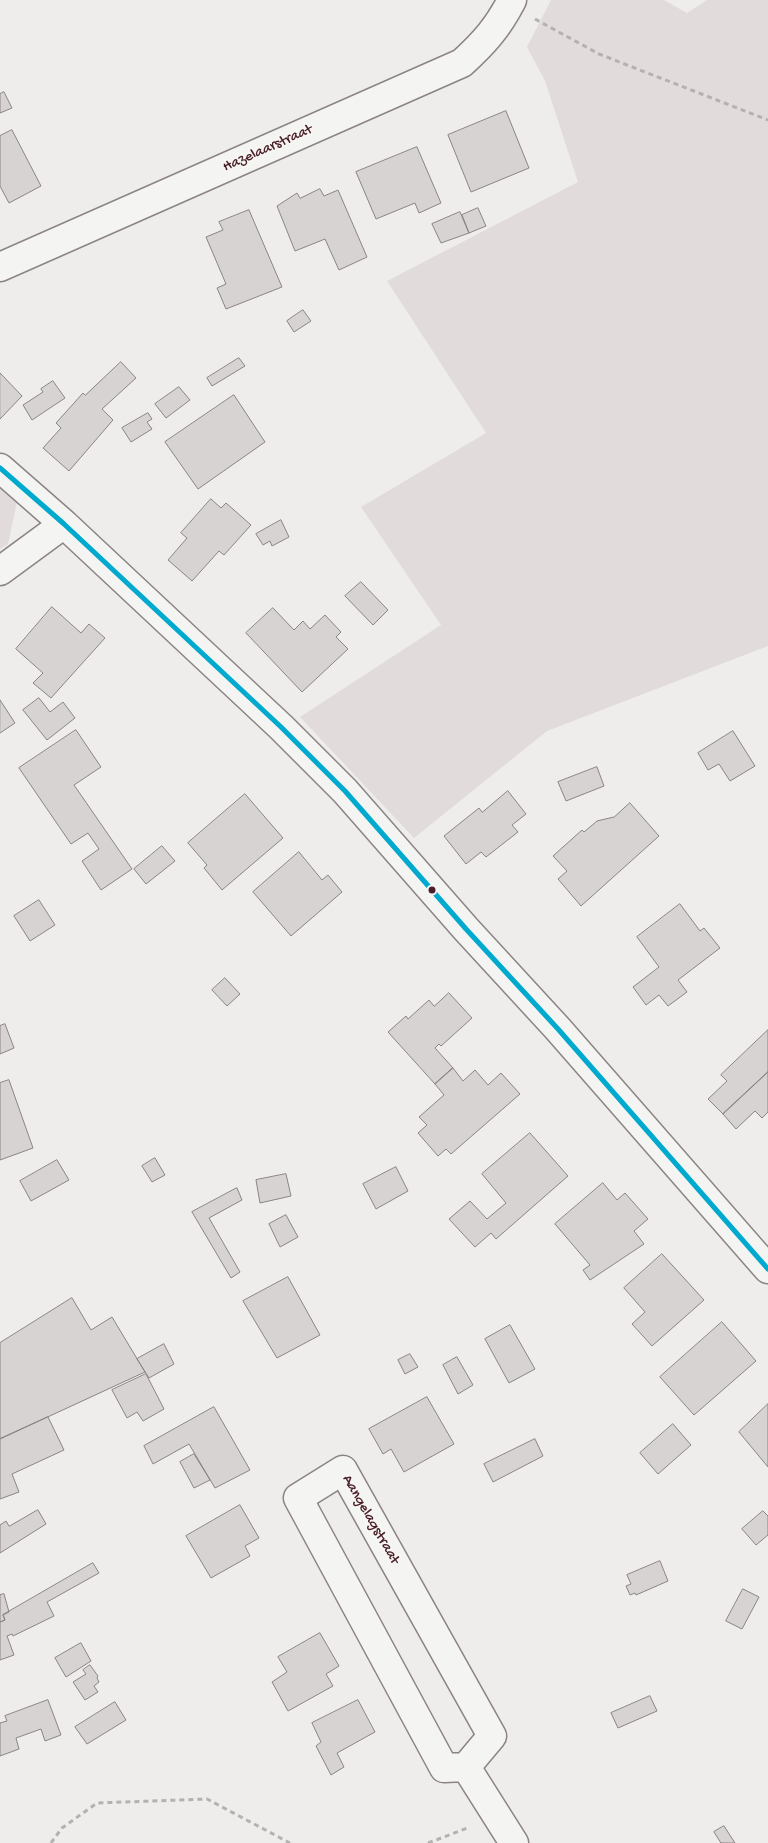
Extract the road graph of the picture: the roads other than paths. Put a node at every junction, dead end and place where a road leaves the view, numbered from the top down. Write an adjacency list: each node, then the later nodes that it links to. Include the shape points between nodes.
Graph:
1 (510, 2): 2 (street, Hazelaarstraat, via 496,28 462,63)
2 (0, 267)
3 (0, 468): 4 (street)
4 (64, 524): 5 (street); 6 (street, via 345,792)
5 (0, 571)
6 (768, 1269)
7 (466, 1767): 7 (street, Aangelagstraat, via 492,1736 343,1470 298,1498 444,1768); 8 (street)
8 (514, 1843)

